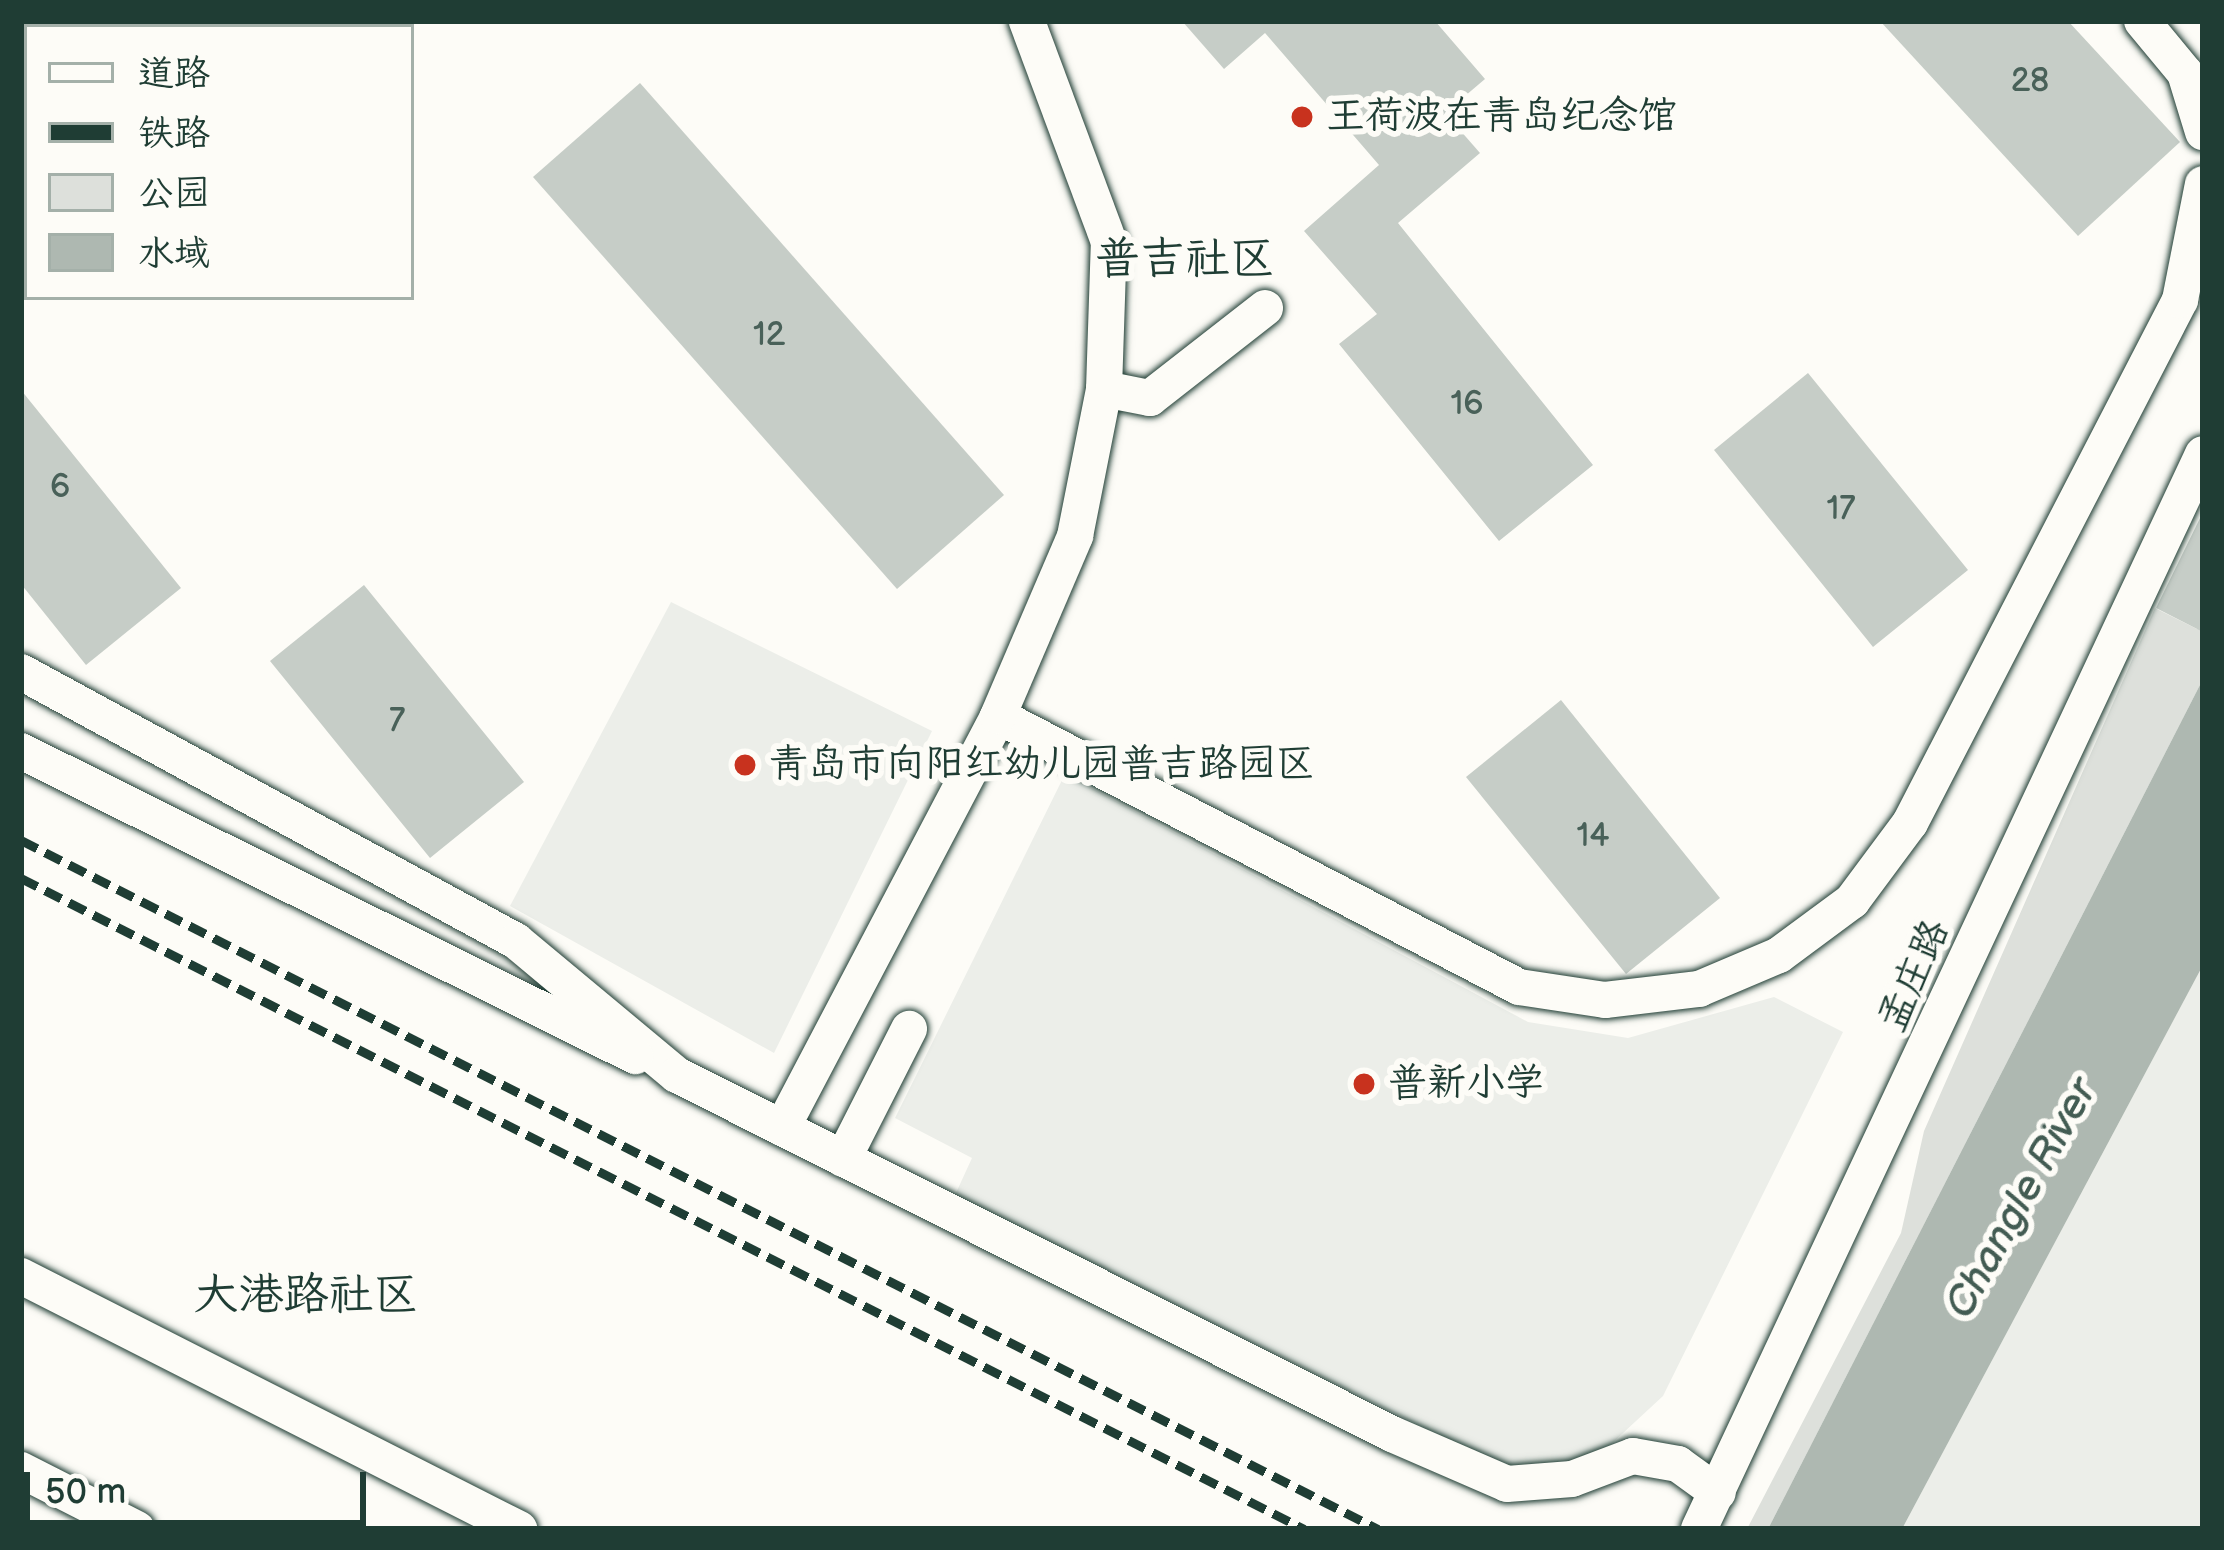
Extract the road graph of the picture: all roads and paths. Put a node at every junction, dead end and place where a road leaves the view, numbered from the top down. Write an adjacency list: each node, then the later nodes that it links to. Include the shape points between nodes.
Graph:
1 (1027, 21): 6 (street, via 1109,242)
2 (2142, 21): 3 (street, via 2186,73)
3 (2203, 132)
4 (2203, 184): 9 (street, via 2180,300 1910,823 1852,901 1780,955 1676,992 1605,1000 1519,987)
5 (1265, 308): 6 (street, via 1150,398)
6 (1104, 389): 9 (street, via 1075,536)
7 (2203, 454): 17 (street, 孟庄路)
8 (21, 672): 12 (street, via 517,941)
9 (998, 716): 13 (street)
10 (21, 751): 12 (street)
11 (909, 1029): 14 (street)
12 (677, 1075): 13 (street)
13 (782, 1128): 14 (street)
14 (843, 1159): 17 (street, via 1507,1484 1572,1479 1633,1456 1678,1464)
15 (21, 1276): 19 (street)
16 (21, 1470): 18 (street)
17 (1718, 1493): 20 (street, 孟庄路)
18 (137, 1529)
19 (519, 1529)
20 (1699, 1529)

